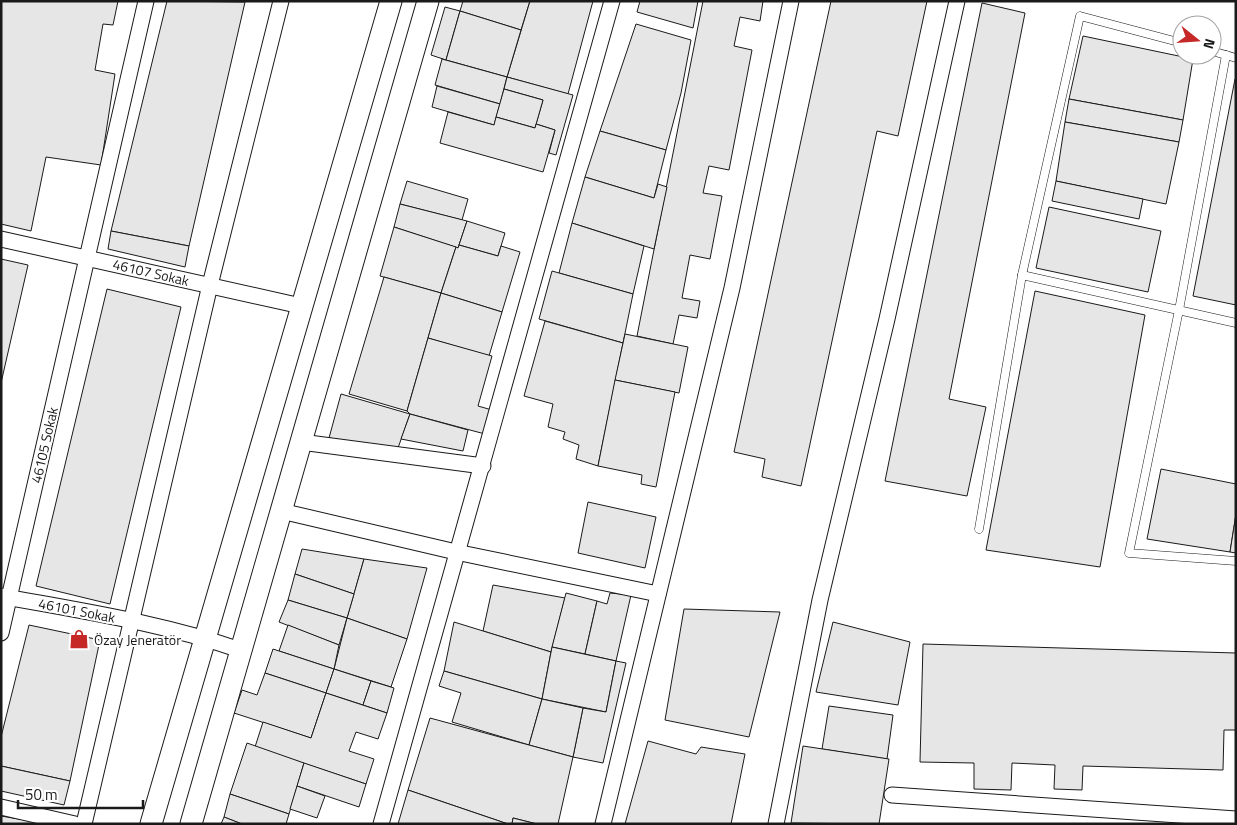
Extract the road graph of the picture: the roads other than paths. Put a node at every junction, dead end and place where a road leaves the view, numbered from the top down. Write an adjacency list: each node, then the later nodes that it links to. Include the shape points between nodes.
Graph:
1 (146, 1): 13 (street, 46105 Sokak)
2 (281, 1): 15 (street)
3 (428, 1): 19 (street)
4 (612, 1): 20 (street)
5 (791, 1): 25 (street, via 732,288)
6 (957, 1): 40 (street, via 887,319 820,600)
7 (386, 2): 16 (street)
8 (1172, 40): 14 (lane, via 1080,16)
9 (1222, 54): 10 (lane)
10 (1226, 55): 11 (lane); 17 (lane)
11 (1236, 58)
12 (1, 239): 13 (street, 46107 Sokak)
13 (86, 258): 15 (street, 46107 Sokak); 26 (street, 46105 Sokak)
14 (1022, 275): 17 (lane); 22 (lane)
15 (210, 286): 16 (street, 46107 Sokak); 27 (street)
16 (301, 306): 29 (street)
17 (1179, 310): 18 (lane); 24 (lane, via 1129,553)
18 (1236, 323)
19 (301, 442): 20 (street); 21 (street)
20 (483, 466): 23 (street)
21 (281, 511): 23 (street); 30 (street)
22 (979, 529)
23 (456, 552): 25 (street); 38 (street)
24 (1236, 560)
25 (658, 594): 39 (street)
26 (6, 596): 27 (street, 46101 Sokak); 28 (street, 46105 Sokak)
27 (133, 621): 29 (street, 46101 Sokak); 35 (street)
28 (1, 633)
29 (204, 637): 30 (street, 46101 Sokak); 36 (street)
30 (240, 650): 37 (street)
31 (892, 795): 33 (street)
32 (1, 807): 34 (street)
33 (1236, 819)
34 (75, 824)
35 (84, 824)
36 (151, 824)
37 (191, 824)
38 (381, 824)
39 (603, 824)
40 (776, 824)

